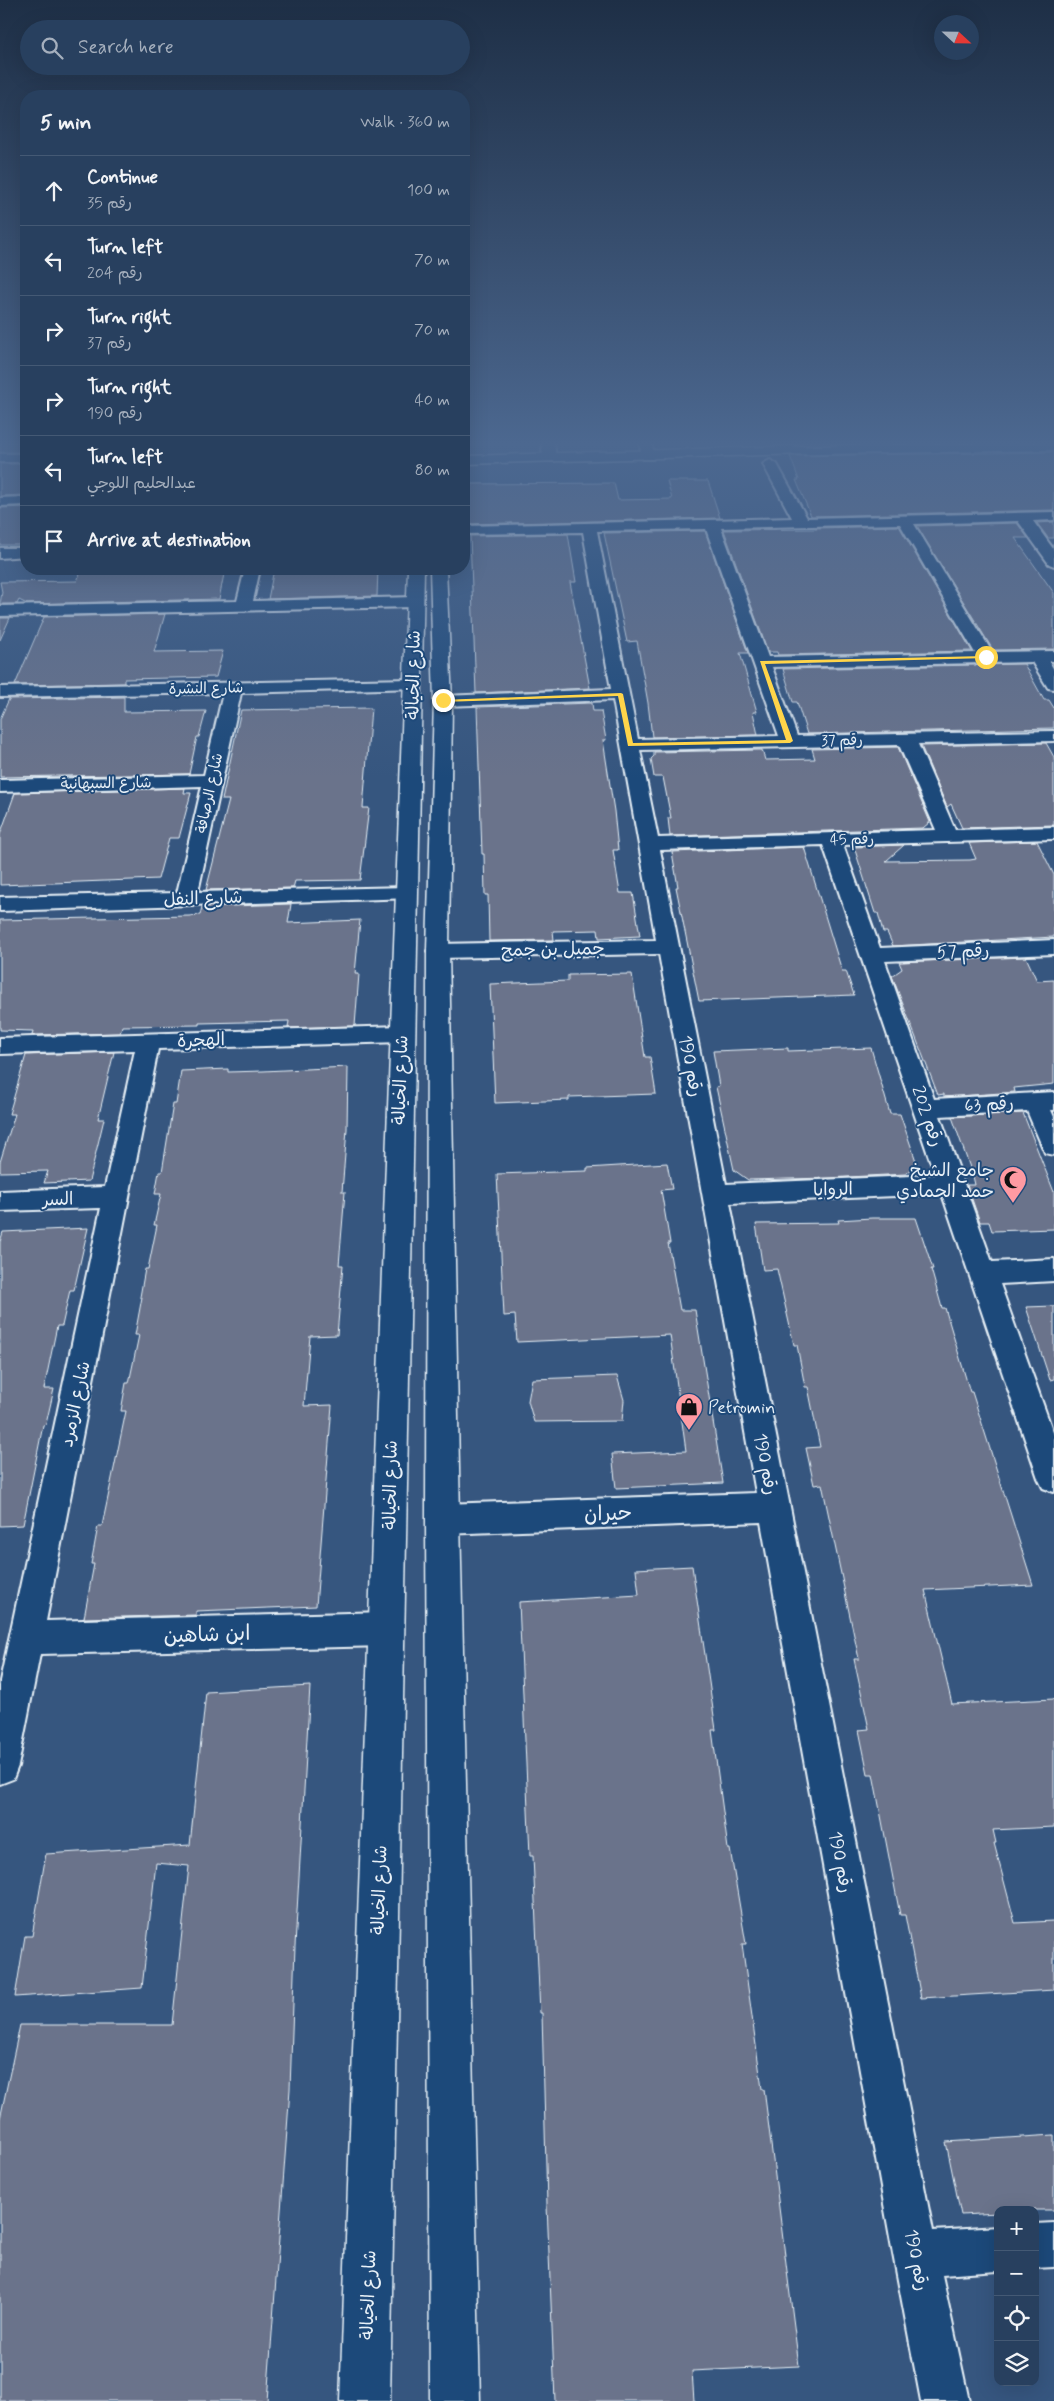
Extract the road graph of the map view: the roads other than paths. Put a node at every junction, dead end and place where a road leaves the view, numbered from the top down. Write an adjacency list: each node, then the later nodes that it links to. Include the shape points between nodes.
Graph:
1 (594, 554): 18 (street, رقم 190)
2 (723, 554): 13 (street)
3 (925, 554): 12 (street)
4 (251, 575): 8 (street)
5 (416, 575): 7 (street, شارع الخيالة)
6 (438, 575): 19 (street, شارع الخيالة)
7 (415, 602): 8 (street); 14 (street, شارع الخيالة)
8 (244, 606): 9 (street)
9 (0, 611)
10 (1037, 656): 11 (street); 12 (street); 15 (street)
11 (1054, 656)
12 (986, 657): 13 (street)
13 (762, 662): 23 (street)
14 (412, 684): 16 (street, شارع النشرة); 20 (street, شارع الخيالة)
15 (1054, 684)
16 (233, 688): 17 (street, شارع النشرة); 26 (street, شارع الرصافة)
17 (0, 692)
18 (621, 694): 19 (street); 24 (street, رقم 190)
19 (443, 700): 20 (street, شارع الخيالة)
20 (426, 730): 25 (street, شارع الخيالة)
21 (1054, 736): 22 (street, رقم 37)
22 (906, 739): 23 (street, رقم 37); 29 (street)
23 (790, 741): 24 (street, رقم 37)
24 (630, 745): 31 (street, رقم 190)
25 (425, 774): 32 (street, شارع الخيالة); 37 (street, شارع الخيالة)
26 (212, 780): 27 (street, شارع السبهانية); 33 (street, شارع الرصافة)
27 (0, 786)
28 (1054, 834): 29 (street, رقم 45)
29 (948, 836): 30 (street, رقم 45)
30 (832, 839): 31 (street, رقم 45); 38 (street, رقم 202)
31 (649, 844): 35 (street, رقم 190)
32 (407, 893): 33 (street, شارع النفل); 39 (street, شارع الخيالة)
33 (186, 898): 34 (street, شارع النفل)
34 (0, 904)
35 (669, 947): 37 (street, جميل بن جمح); 46 (street, رقم 190)
36 (1054, 947): 38 (street, رقم 57)
37 (438, 951): 53 (street, شارع الخيالة)
38 (872, 955): 43 (street, رقم 202)
39 (402, 1034): 40 (street, الهجرة); 54 (street, شارع الخيالة)
40 (148, 1042): 41 (street, الهجرة); 47 (street, شارع الزمرد)
41 (0, 1046)
42 (1045, 1101): 43 (street, رقم 63); 44 (street)
43 (925, 1108): 45 (street, رقم 202)
44 (1054, 1146)
45 (952, 1184): 46 (street, الروايا); 50 (street, رقم 202)
46 (715, 1194): 52 (street, رقم 190)
47 (117, 1197): 48 (street, السر); 55 (street, شارع الزمرد)
48 (0, 1201)
49 (1054, 1270): 50 (street)
50 (983, 1274): 51 (street, رقم 202)
51 (1054, 1478)
52 (774, 1507): 53 (street, حيران); 60 (street, رقم 190)
53 (443, 1519): 62 (street, شارع الخيالة)
54 (386, 1629): 55 (street, ابن شاهين); 61 (street, شارع الخيالة)
55 (27, 1638): 56 (street, شارع الزمرد)
56 (0, 1766)
57 (1054, 2245): 58 (street)
58 (1039, 2246)
59 (994, 2249): 60 (street)
60 (915, 2254): 63 (street, رقم 190)
61 (365, 2401)
62 (455, 2401)
63 (945, 2401)

